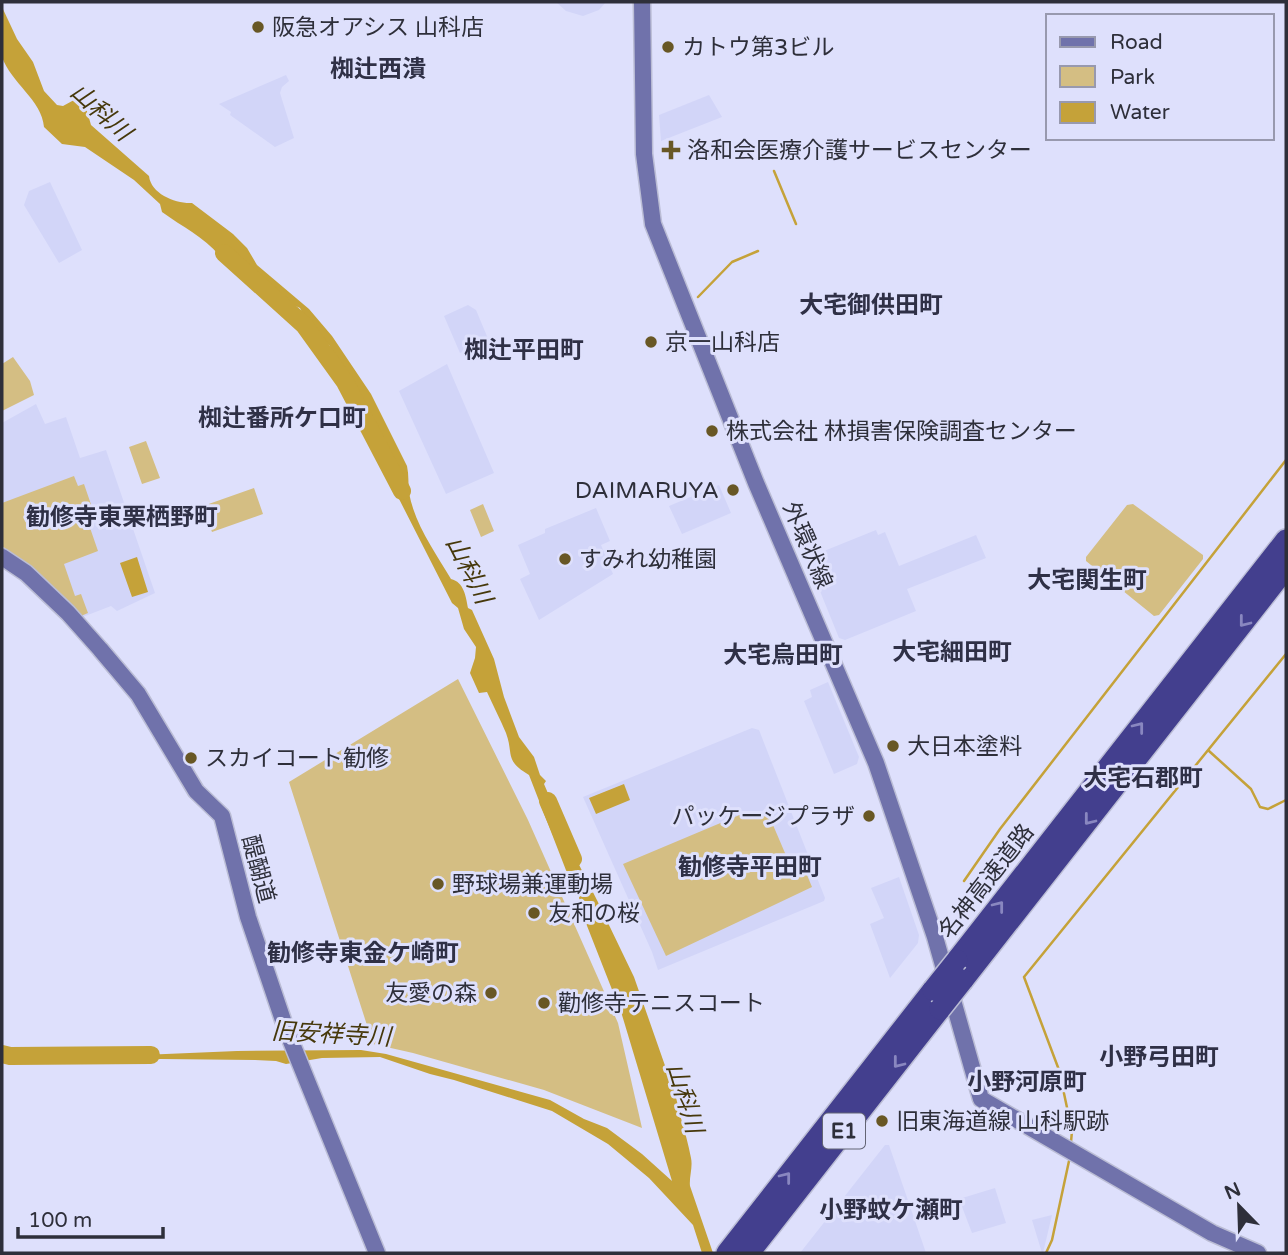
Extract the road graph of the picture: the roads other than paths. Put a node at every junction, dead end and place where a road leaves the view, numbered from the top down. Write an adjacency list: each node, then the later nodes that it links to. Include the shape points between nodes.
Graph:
1 (642, 2): 10 (main road, 外環状線, via 644,154 653,224 876,763 935,937 981,1099 1212,1233)
2 (1286, 540): 5 (highway, 名神高速道路 / E1, one-way to 2)
3 (2, 557): 7 (main road, 醍醐道, via 26,573 100,649 138,694 196,791 222,816 248,917 291,1042)
4 (1286, 568): 5 (highway, 名神高速道路 / E1, one-way to 5)
5 (960, 970): 6 (highway, 名神高速道路 / E1, bridge)
6 (937, 1000): 8 (highway, 名神高速道路 / E1, one-way to 6); 9 (highway, 名神高速道路 / E1, one-way to 9)
7 (376, 1253)
8 (727, 1253)
9 (749, 1253)
10 (1258, 1253)

